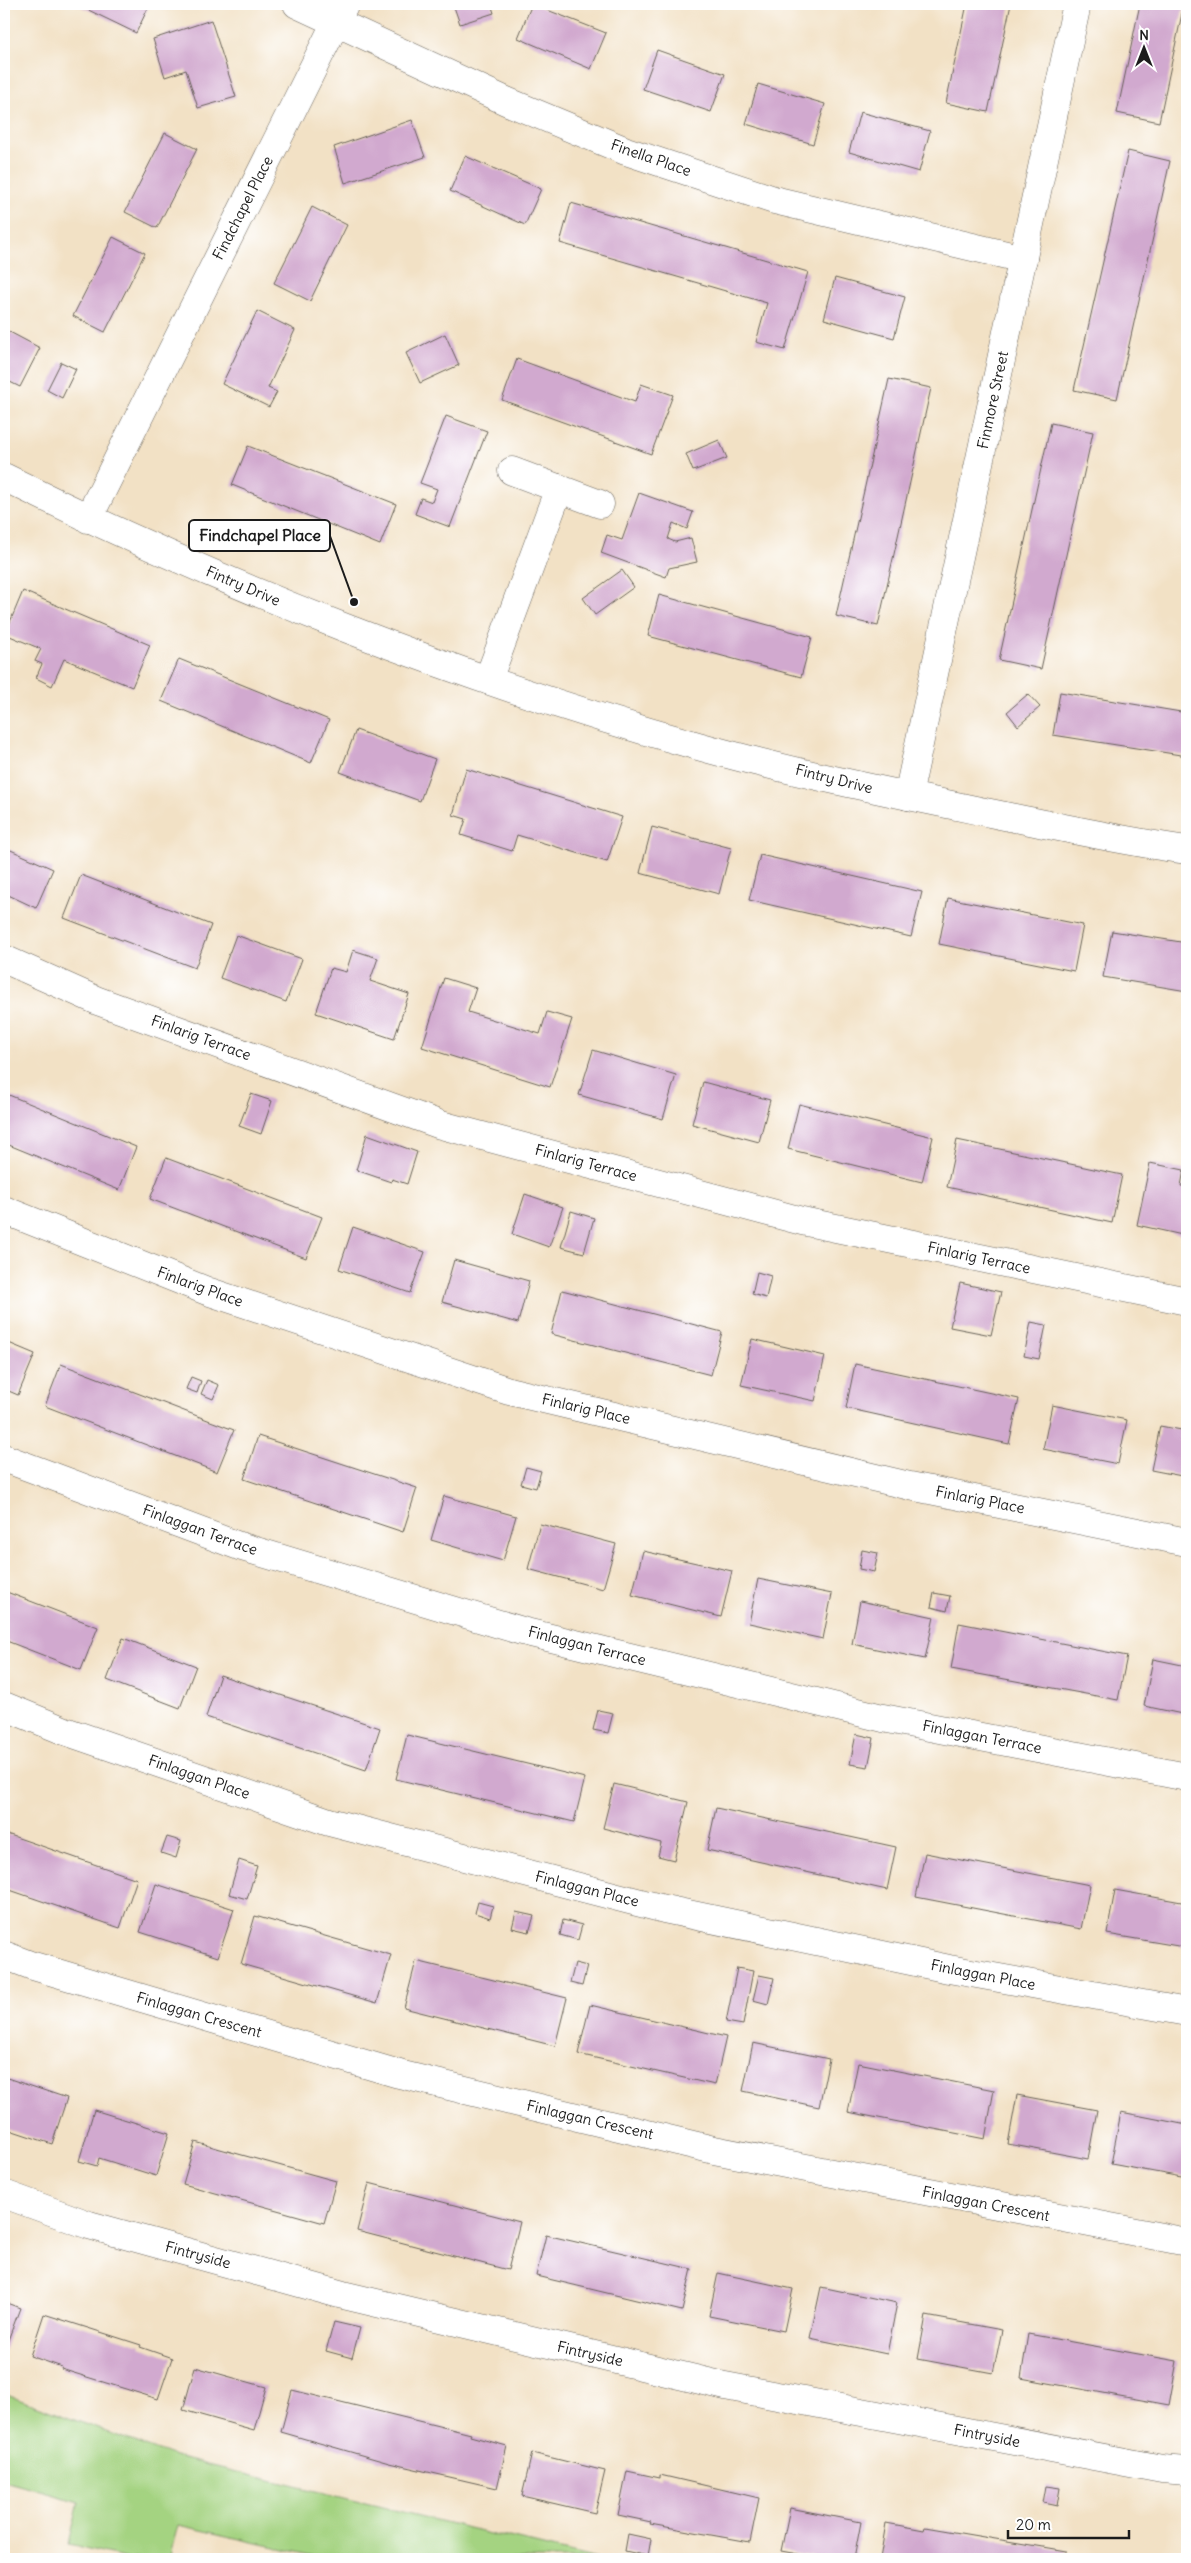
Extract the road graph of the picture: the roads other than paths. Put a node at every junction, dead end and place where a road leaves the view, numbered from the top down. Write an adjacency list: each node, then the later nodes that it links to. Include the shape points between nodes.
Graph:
1 (297, 4): 3 (street, Finella Place)
2 (1076, 4): 4 (street, Finmore Street)
3 (340, 13): 4 (street, Finella Place, via 506,101 626,151 774,200); 9 (street, Findchapel Place)
4 (1023, 259): 11 (street, Finmore Street)
5 (512, 471): 7 (street)
6 (4, 477): 9 (street, Fintry Drive)
7 (559, 488): 8 (street); 10 (street)
8 (600, 504)
9 (88, 519): 10 (street, Fintry Drive, via 280,602)
10 (488, 680): 11 (street, Fintry Drive, via 698,746)
11 (908, 796): 12 (street, Fintry Drive)
12 (1187, 850)
13 (4, 958): 15 (street, Finlarig Terrace, via 98,1002 441,1125 802,1221)
14 (4, 1210): 17 (street, Finlarig Place, via 207,1291 509,1391 910,1486)
15 (1187, 1301)
16 (4, 1458): 19 (street, Finlaggan Terrace, via 239,1546 522,1631 883,1718)
17 (1187, 1542)
18 (4, 1706): 21 (street, Finlaggan Place, via 65,1731 329,1822 645,1904 949,1969)
19 (1187, 1777)
20 (4, 1955): 23 (street, Finlaggan Crescent, via 409,2076 714,2150)
21 (1187, 2012)
22 (4, 2194): 24 (street, Fintryside, via 89,2225 333,2293 725,2386 1162,2469)
23 (1187, 2242)
24 (1187, 2471)

